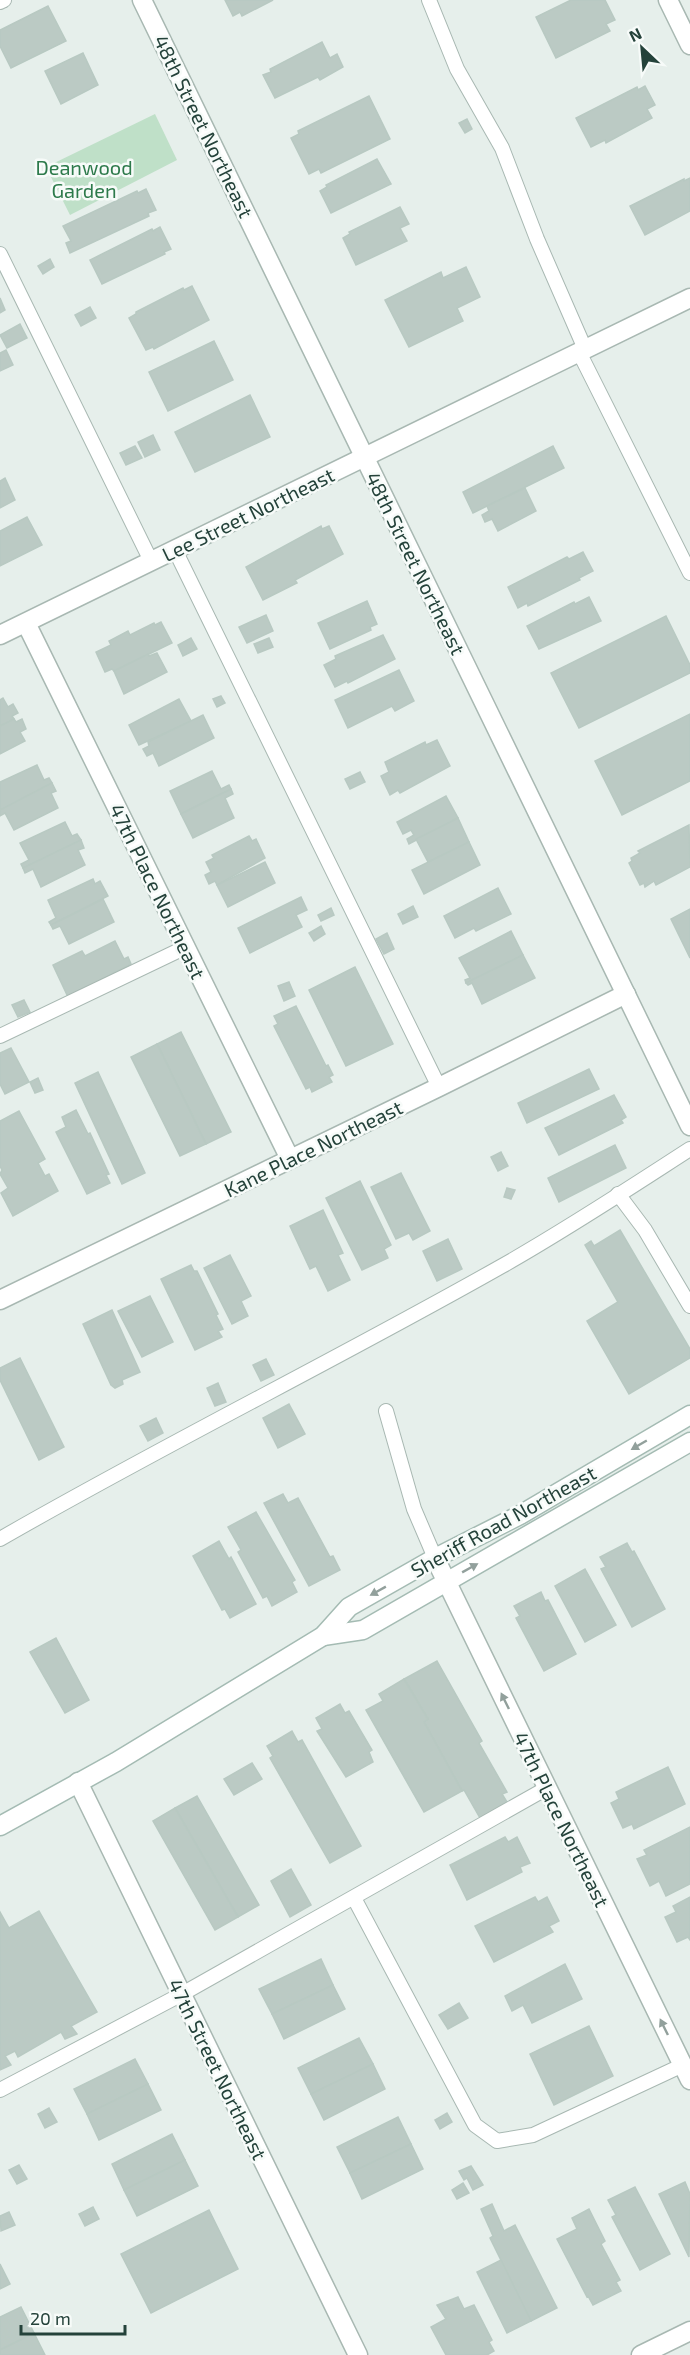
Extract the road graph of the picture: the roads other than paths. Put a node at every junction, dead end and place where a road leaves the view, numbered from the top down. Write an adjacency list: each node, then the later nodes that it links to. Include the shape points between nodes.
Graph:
1 (4, 0): 5 (lane)
2 (142, 0): 10 (street, 48th Street Northeast)
3 (429, 0): 9 (lane, via 457,69 502,148)
4 (668, 0): 6 (street)
5 (0, 2)
6 (690, 45)
7 (0, 254): 12 (lane)
8 (690, 298): 9 (street, Lee Street Northeast)
9 (582, 351): 10 (street, Lee Street Northeast); 13 (lane)
10 (365, 457): 11 (street, Lee Street Northeast); 17 (street, 48th Street Northeast)
11 (175, 550): 12 (street, Lee Street Northeast); 19 (lane)
12 (150, 561): 14 (street, Lee Street Northeast)
13 (690, 573)
14 (26, 623): 15 (street, Lee Street Northeast); 16 (street, 47th Place Northeast)
15 (0, 635)
16 (186, 947): 18 (lane); 22 (street, 47th Place Northeast)
17 (626, 994): 19 (street, Kane Place Northeast); 20 (street, 48th Street Northeast)
18 (0, 1036)
19 (439, 1087): 22 (street, Kane Place Northeast)
20 (689, 1121)
21 (690, 1149): 23 (lane)
22 (290, 1159): 24 (street, Kane Place Northeast)
23 (618, 1194): 25 (lane, via 645,1230); 29 (lane, via 504,1265 100,1481)
24 (0, 1300)
25 (690, 1306)
26 (386, 1411): 30 (lane, via 414,1509)
27 (690, 1415): 30 (street, Sheriff Road Northeast, one-way to 30, via 520,1515)
28 (690, 1442): 31 (street, Sheriff Road Northeast, one-way to 28)
29 (0, 1539)
30 (435, 1558): 31 (street, 47th Place Northeast); 32 (street, Sheriff Road Northeast, one-way to 32, via 349,1607)
31 (447, 1581): 32 (street, Sheriff Road Northeast, via 363,1630); 34 (street, 47th Place Northeast, one-way to 31)
32 (323, 1636): 33 (street, Sheriff Road Northeast)
33 (78, 1782): 35 (street, Sheriff Road Northeast); 37 (street, 47th Street Northeast)
34 (547, 1788): 36 (lane); 38 (street, 47th Place Northeast, one-way to 34)
35 (0, 1826)
36 (354, 1898): 37 (lane); 38 (lane, via 475,2125 497,2141 533,2135)
37 (182, 1995): 39 (lane); 41 (street, 47th Street Northeast)
38 (687, 2072)
39 (0, 2090)
40 (690, 2331): 42 (street)
41 (358, 2355)
42 (640, 2355)

